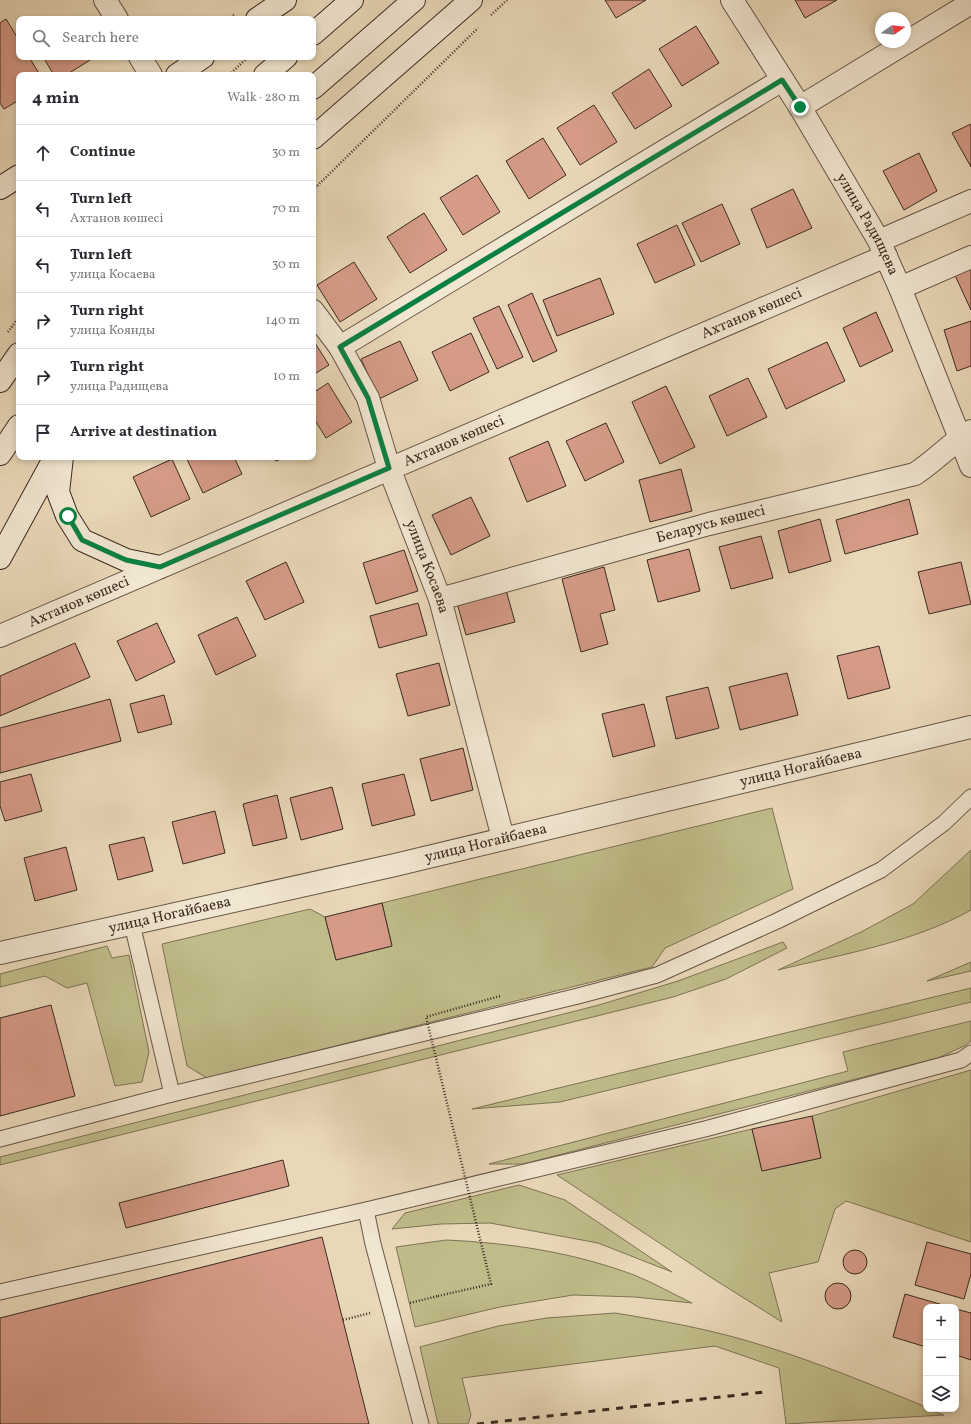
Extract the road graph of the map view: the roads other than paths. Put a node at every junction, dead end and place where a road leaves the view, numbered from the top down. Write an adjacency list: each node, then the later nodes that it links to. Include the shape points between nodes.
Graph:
1 (104, 0): 8 (street)
2 (285, 0): 9 (street)
3 (352, 0): 10 (street)
4 (414, 0): 18 (street)
5 (471, 0): 20 (street)
6 (732, 0): 17 (street, улица Радищева)
7 (971, 4): 19 (street)
8 (115, 16)
9 (261, 16)
10 (316, 31)
11 (142, 60): 14 (street)
12 (198, 60): 15 (street)
13 (283, 60): 16 (street)
14 (149, 72)
15 (181, 72)
16 (269, 72)
17 (782, 80): 19 (street, улица Радищева); 28 (street)
18 (316, 85)
19 (800, 107): 24 (street, улица Радищева)
20 (316, 135)
21 (16, 178): 22 (street)
22 (0, 188)
23 (971, 201): 24 (street, Ахтанов көшесі)
24 (883, 249): 26 (street, улица Радищева); 37 (street, Ахтанов көшесі)
25 (971, 257): 26 (street)
26 (900, 288): 32 (street, улица Радищева)
27 (316, 315): 28 (street, улица Косаева)
28 (340, 347): 37 (street, улица Косаева, via 368,398)
29 (16, 358): 30 (street)
30 (0, 381)
31 (16, 430): 33 (street)
32 (965, 435): 36 (street, улица Радищева); 40 (street, Беларусь көшесі, via 935,461 915,474 709,524)
33 (0, 454)
34 (53, 460): 38 (street)
35 (62, 460): 39 (street, via 58,492 82,540 126,560)
36 (971, 466)
37 (389, 468): 39 (street, Ахтанов көшесі); 40 (street, улица Косаева)
38 (0, 558)
39 (160, 567): 41 (street, Ахтанов көшесі)
40 (440, 599): 44 (street, улица Косаева)
41 (0, 636)
42 (971, 727): 44 (street, улица Ногайбаева)
43 (971, 797): 48 (lane, via 944,823 881,870 777,921 657,975)
44 (503, 838): 45 (street, улица Ногайбаева)
45 (132, 924): 46 (street, улица Ногайбаева); 48 (lane)
46 (0, 953)
47 (971, 1053): 50 (lane, via 961,1060 705,1129)
48 (172, 1094): 49 (lane)
49 (0, 1139)
50 (366, 1210): 51 (lane); 52 (lane)
51 (0, 1292)
52 (421, 1424)

